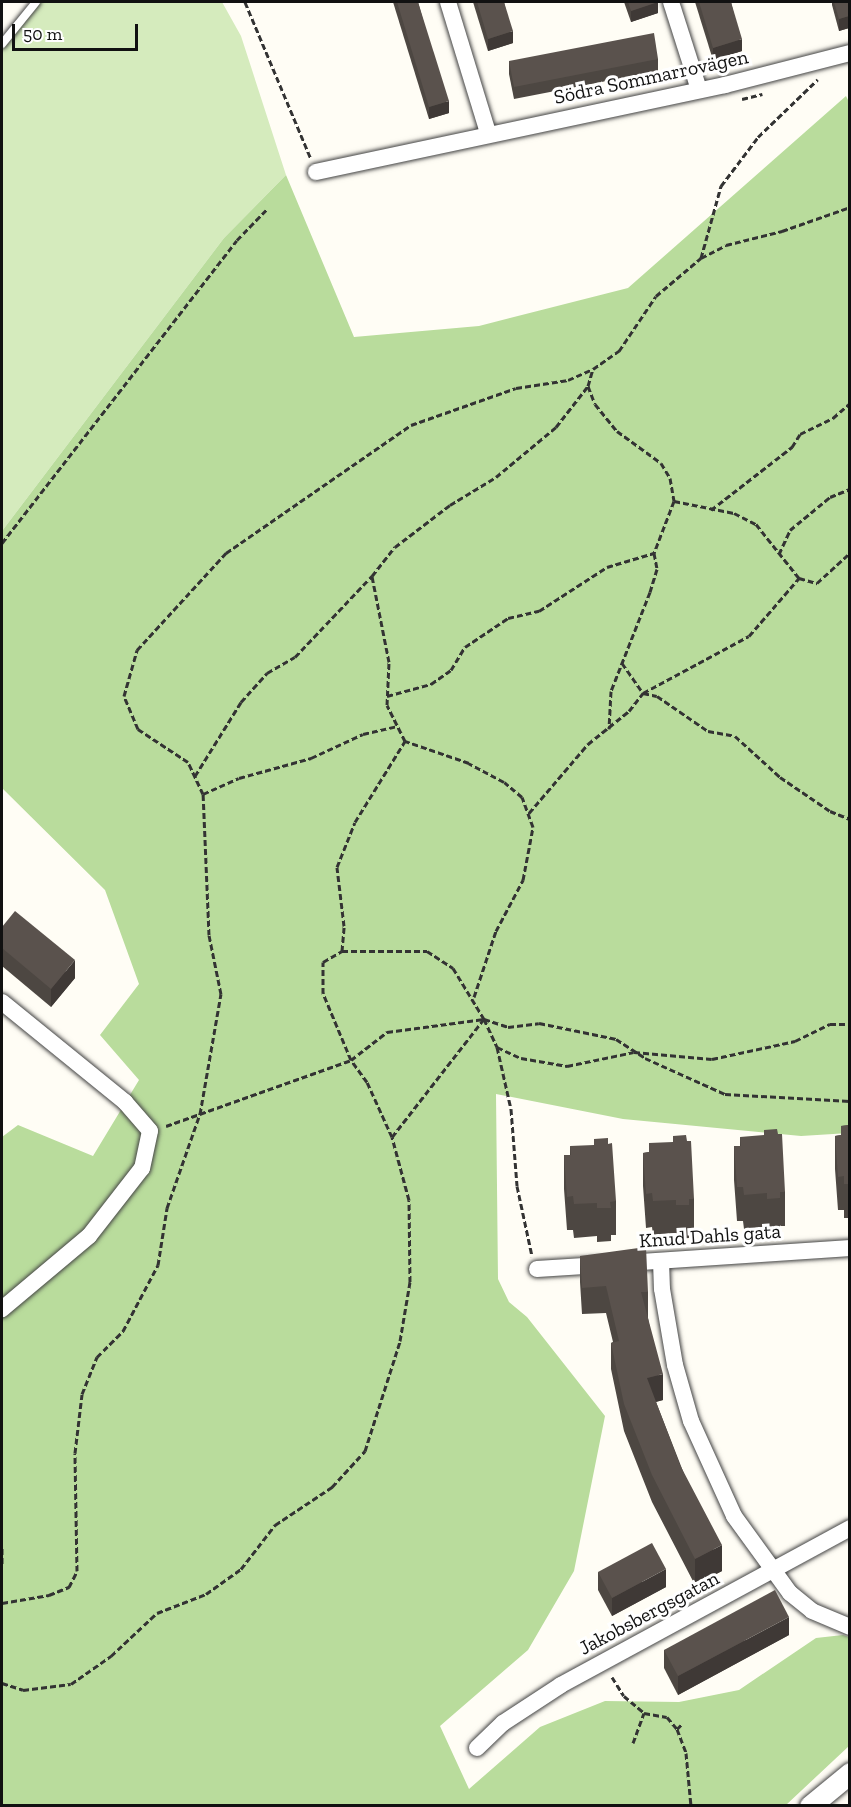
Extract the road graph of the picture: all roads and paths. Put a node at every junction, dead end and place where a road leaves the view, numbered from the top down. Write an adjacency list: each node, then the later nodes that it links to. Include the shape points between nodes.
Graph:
1 (36, 2): 5 (lane)
2 (245, 2): 9 (path)
3 (448, 2): 8 (street)
4 (671, 2): 7 (street)
5 (2, 44)
6 (844, 55): 7 (street, Södra Sommarrovägen); 12 (path, via 758,137 721,186)
7 (699, 90): 8 (street, Södra Sommarrovägen)
8 (480, 134): 9 (street, Södra Sommarrovägen)
9 (316, 172)
10 (849, 207): 12 (path, via 782,231 726,245)
11 (268, 208): 19 (path, via 237,240)
12 (701, 258): 13 (path, via 656,296 619,351)
13 (593, 369): 14 (path); 31 (path, via 568,380 516,388 411,425 226,553 137,650 124,696 138,729 188,762)
14 (588, 386): 17 (path, via 595,404 617,431 661,463 670,478); 23 (path, via 555,427 496,477 450,505 395,547)
15 (849, 403): 18 (path, via 833,418 801,434 792,447)
16 (849, 489): 22 (path, via 830,497 790,530)
17 (674, 501): 18 (path); 20 (path)
18 (711, 510): 22 (path, via 734,513 756,524)
19 (2, 543)
20 (654, 553): 25 (path, via 657,569); 27 (path, via 607,567 539,611 508,618 465,647 451,670 431,684)
21 (849, 553): 24 (path, via 817,583)
22 (778, 554): 24 (path)
23 (372, 576): 27 (path, via 389,662); 31 (path, via 295,657 267,673 241,702)
24 (799, 578): 26 (path, via 749,636)
25 (622, 663): 26 (path); 29 (path, via 611,691)
26 (643, 693): 29 (path); 34 (path, via 657,696 708,731 735,736 780,777 830,811)
27 (387, 696): 28 (path)
28 (397, 726): 30 (path); 32 (path, via 363,734 311,758 239,778)
29 (609, 729): 33 (path, via 588,744)
30 (405, 741): 33 (path, via 469,763 504,782 522,797); 35 (path, via 355,822 337,867 344,926)
31 (195, 776): 32 (path)
32 (203, 794): 44 (path, via 209,934 221,994)
33 (528, 814): 36 (path, via 533,827 523,880 496,932)
34 (849, 819)
35 (342, 951): 36 (path, via 427,951 453,968); 42 (path, via 323,962 323,993)
36 (474, 997): 38 (path)
37 (2, 1002): 45 (street, via 125,1102)
38 (484, 1019): 40 (path); 41 (path, via 508,1027 539,1023 581,1031 616,1039); 42 (path, via 387,1032); 46 (path)
39 (849, 1024): 41 (path, via 830,1024 795,1041 712,1059)
40 (497, 1047): 41 (path, via 521,1058 567,1066); 49 (path, via 511,1109 524,1226)
41 (634, 1052): 43 (path, via 725,1094)
42 (351, 1060): 44 (path); 46 (path, via 368,1082)
43 (849, 1101)
44 (200, 1114): 45 (path); 55 (path, via 167,1208 158,1265 123,1330 97,1357 82,1394 75,1453 77,1571 69,1587 49,1595)
45 (150, 1131): 50 (street, via 142,1168 89,1236)
46 (392, 1137): 58 (path, via 409,1200 410,1282 400,1341 365,1451 332,1487 275,1525 241,1569 206,1594 157,1613 111,1656 71,1684 23,1690)
47 (849, 1248): 48 (street, Knud Dahls gata)
48 (661, 1261): 49 (street, Knud Dahls gata); 54 (street, via 675,1365 691,1421 734,1516)
49 (537, 1269)
50 (2, 1310)
51 (849, 1528): 54 (street, Jakobsbergsgatan)
52 (2, 1548): 53 (path)
53 (2, 1564)
54 (771, 1571): 56 (street, via 802,1605); 57 (street, Jakobsbergsgatan)
55 (2, 1603)
56 (849, 1627)
57 (603, 1661): 59 (path, via 624,1696); 63 (street, Jakobsbergsgatan, via 503,1723)
58 (2, 1683)
59 (644, 1713): 61 (path, via 667,1717); 62 (path)
60 (682, 1724): 61 (path)
61 (677, 1729): 65 (path, via 683,1744)
62 (633, 1743)
63 (477, 1748)
64 (849, 1773): 66 (street)
65 (691, 1806)
66 (810, 1806)

